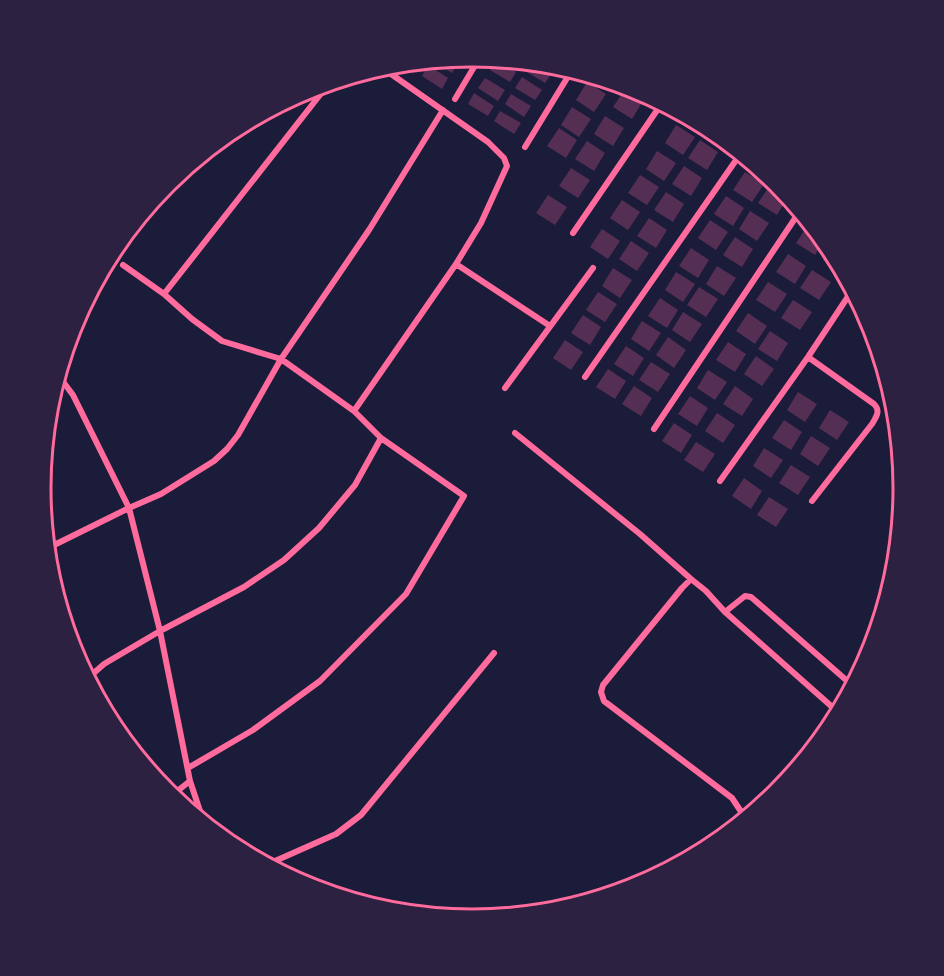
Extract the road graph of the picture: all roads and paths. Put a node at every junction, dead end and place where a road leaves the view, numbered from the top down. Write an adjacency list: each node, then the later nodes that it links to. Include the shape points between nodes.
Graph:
1 (474, 67): 5 (street)
2 (392, 75): 6 (street)
3 (567, 78): 8 (street)
4 (319, 96): 15 (street)
5 (455, 99)
6 (443, 110): 12 (street, via 488,142 507,166 481,223); 19 (street, via 369,230)
7 (657, 110): 11 (street)
8 (525, 147)
9 (736, 160): 20 (street)
10 (795, 218): 24 (street)
11 (573, 233)
12 (456, 264): 17 (street); 23 (street)
13 (123, 265): 15 (street)
14 (593, 268): 17 (street)
15 (164, 294): 19 (street, via 222,341)
16 (847, 297): 18 (street)
17 (550, 326): 22 (street)
18 (808, 357): 27 (street); 28 (street, via 878,408 872,424)
19 (281, 359): 23 (street); 29 (street, via 227,449 161,494)
20 (585, 377)
21 (64, 384): 29 (street)
22 (505, 388)
23 (354, 411): 26 (street)
24 (654, 429)
25 (515, 433): 31 (street)
26 (381, 438): 33 (street, via 355,486 319,528 284,560 244,587); 38 (street, via 464,496 406,594 320,681 253,730)
27 (720, 481)
28 (812, 501)
29 (129, 508): 30 (street); 33 (street)
30 (55, 544)
31 (691, 579): 32 (street); 42 (street, via 603,685 602,692 604,701 732,798)
32 (725, 612): 36 (street, via 745,596 751,597); 37 (street)
33 (160, 631): 35 (street); 38 (street)
34 (494, 653): 43 (street, via 361,815 336,834)
35 (94, 673)
36 (847, 680)
37 (832, 707)
38 (188, 768): 39 (street)
39 (190, 781): 40 (street); 41 (street)
40 (178, 790)
41 (199, 809)
42 (741, 812)
43 (276, 861)

